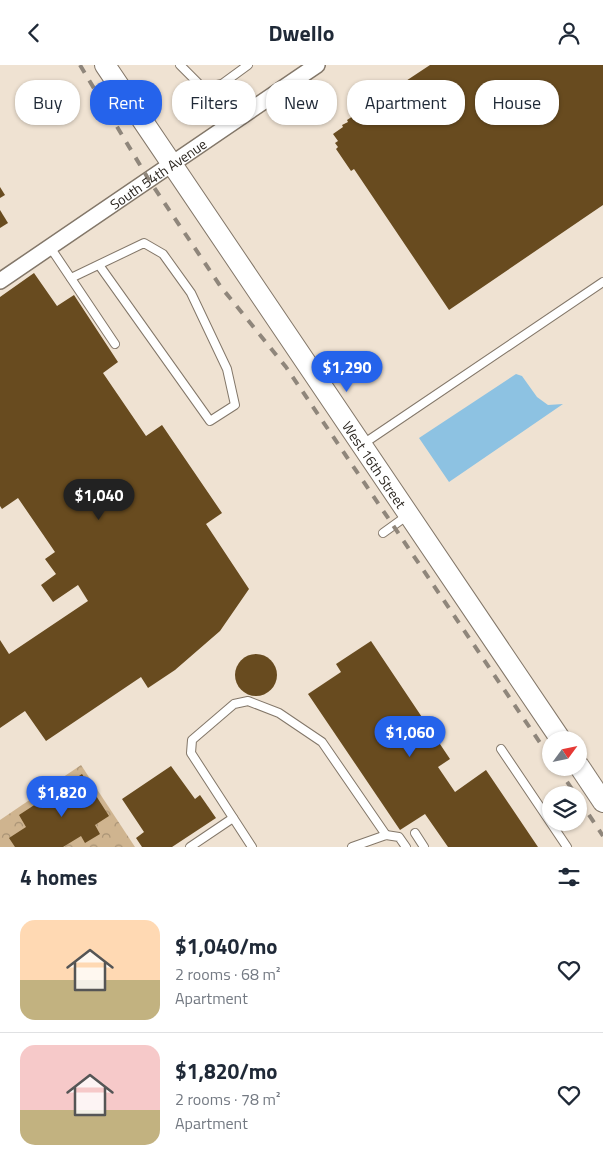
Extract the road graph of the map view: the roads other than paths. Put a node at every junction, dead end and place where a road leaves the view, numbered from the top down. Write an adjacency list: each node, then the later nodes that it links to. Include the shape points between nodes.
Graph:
1 (105, 65): 5 (street, West 16th Street)
2 (180, 65): 3 (lane, via 203,88 222,84)
3 (248, 65)
4 (317, 65): 5 (street, South 54th Avenue)
5 (172, 164): 6 (street, South 54th Avenue); 12 (street, West 16th Street)
6 (50, 247): 8 (lane); 9 (street, South 54th Avenue)
7 (99, 265): 7 (lane, via 210,421 234,405 227,369 191,293 163,254 144,243); 8 (lane)
8 (71, 278): 11 (lane)
9 (0, 281)
10 (603, 282): 12 (lane)
11 (115, 344)
12 (361, 446): 13 (street, West 16th Street)
13 (409, 515): 14 (lane); 15 (street, West 16th Street)
14 (383, 533)
15 (555, 731)
16 (501, 749): 27 (lane)
17 (586, 776): 18 (street)
18 (603, 802)
19 (233, 818): 21 (lane, via 191,753 192,740 234,704 248,701 279,713 322,742); 22 (lane); 23 (lane)
20 (415, 833): 26 (lane)
21 (386, 835): 24 (lane); 25 (lane, via 399,837)
22 (190, 847)
23 (252, 847)
24 (352, 847)
25 (406, 847)
26 (424, 847)
27 (567, 847)

